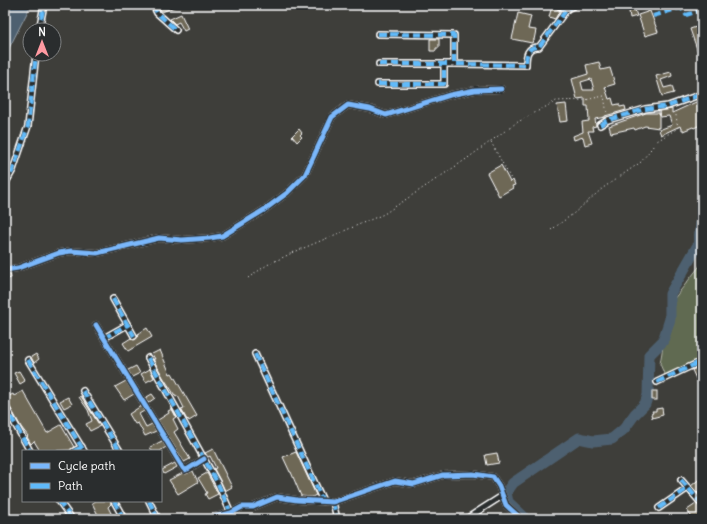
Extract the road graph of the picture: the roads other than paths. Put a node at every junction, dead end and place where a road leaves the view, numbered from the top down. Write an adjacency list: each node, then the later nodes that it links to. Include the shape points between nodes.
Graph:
1 (44, 5): 6 (street)
2 (154, 5): 7 (street, via 157,13)
3 (558, 5): 5 (street)
4 (575, 5): 5 (street)
5 (567, 9): 12 (street, via 539,47 532,48 526,54 526,65)
6 (41, 22)
7 (176, 30)
8 (378, 34): 12 (street, via 454,35)
9 (35, 62): 17 (street, via 28,126 13,170)
10 (379, 64): 11 (street)
11 (444, 64): 12 (street); 13 (street, via 444,84)
12 (454, 64)
13 (378, 84)
14 (501, 90): 18 (street, via 475,90 450,95 386,115 370,108 348,105 332,118 305,175 270,206 222,236 182,240 159,238 97,253 71,251)
15 (702, 94): 16 (street, via 668,106 645,108)
16 (600, 125)
17 (5, 184)
18 (5, 270)
19 (114, 300): 21 (street)
20 (96, 325): 23 (street)
21 (127, 325): 22 (street); 23 (street)
22 (134, 336)
23 (104, 338): 34 (street, via 183,468 188,469)
24 (255, 354): 41 (street)
25 (148, 358): 34 (street)
26 (28, 360): 31 (street)
27 (702, 361): 28 (street)
28 (657, 382)
29 (83, 391): 33 (street)
30 (5, 406): 32 (street)
31 (83, 449)
32 (29, 450)
33 (119, 450)
34 (204, 459): 45 (street)
35 (681, 480): 36 (street)
36 (688, 488): 43 (street); 44 (street)
37 (502, 496): 42 (street, via 493,477 473,474 444,475 414,484 396,481); 51 (street); 52 (street)
38 (60, 502): 46 (street)
39 (115, 502): 47 (street)
40 (150, 502): 48 (street)
41 (323, 502): 42 (street); 45 (street, via 277,497 253,507 242,507)
42 (333, 502): 50 (street)
43 (702, 504)
44 (659, 508)
45 (231, 513): 49 (street)
46 (72, 519)
47 (124, 519)
48 (158, 519)
49 (207, 519)
50 (337, 519)
51 (466, 519)
52 (518, 519)

